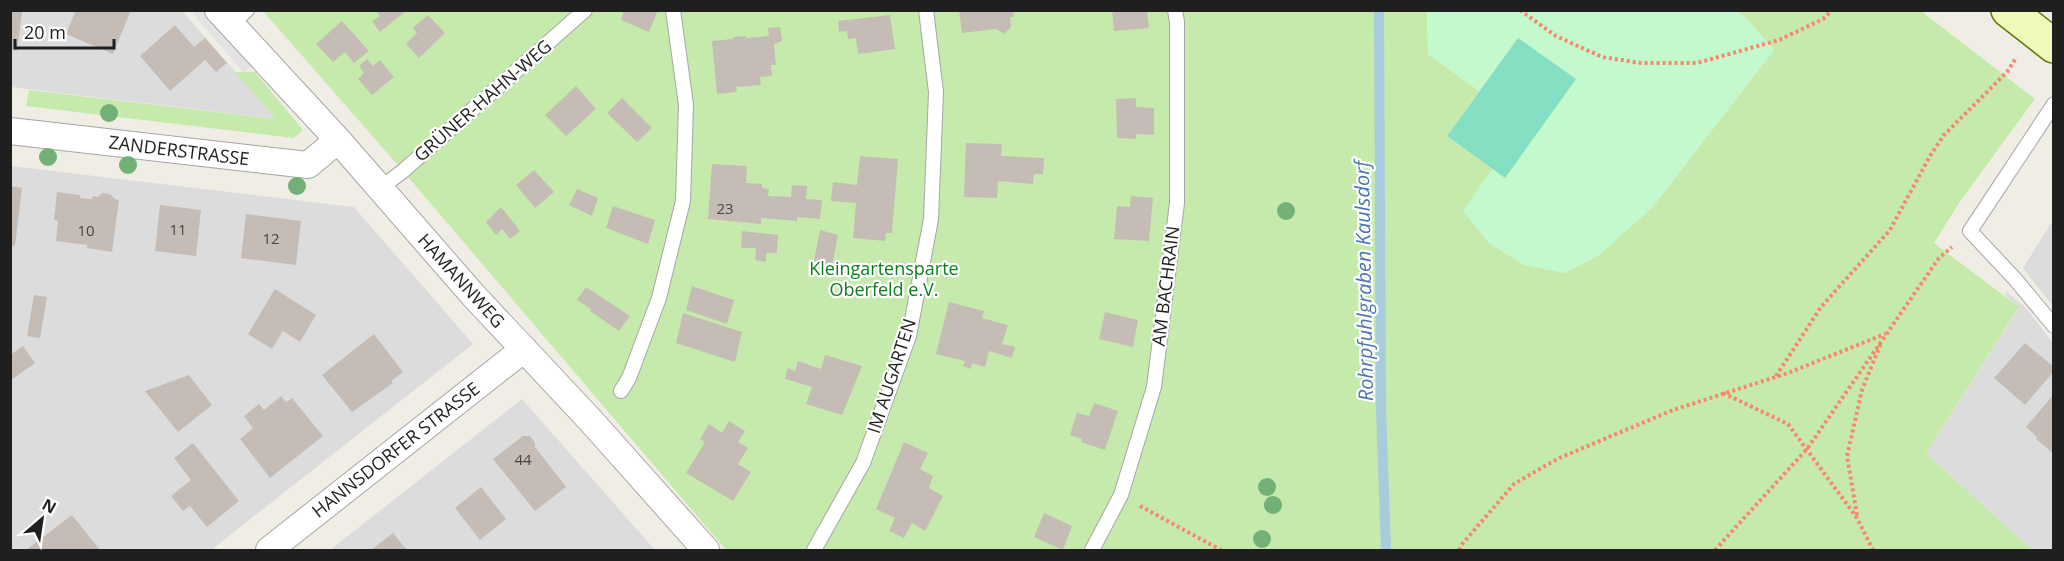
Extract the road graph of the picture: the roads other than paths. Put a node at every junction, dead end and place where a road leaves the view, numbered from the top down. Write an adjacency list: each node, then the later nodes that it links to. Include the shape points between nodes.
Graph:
1 (585, 10): 11 (lane, GRÜNER-HAHN-WEG)
2 (673, 10): 14 (lane, via 686,105 683,201 658,298 630,378)
3 (926, 10): 17 (lane, IM AUGARTEN, via 936,92 931,207 909,336 863,463)
4 (1175, 10): 18 (lane, AM BACHRAIN, via 1177,203 1154,387 1121,495)
5 (2007, 10): 7 (street)
6 (232, 15): 10 (street, HAMANNWEG)
7 (2054, 46)
8 (2054, 104): 12 (lane, via 1970,231)
9 (10, 131): 10 (street, ZANDERSTRASSE, via 308,165)
10 (338, 140): 11 (street, HAMANNWEG)
11 (380, 189): 13 (street, HAMANNWEG)
12 (2054, 326)
13 (524, 349): 15 (street, HANNSDORFER STRASSE); 16 (street, HAMANNWEG)
14 (621, 391)
15 (269, 550)
16 (706, 550)
17 (814, 550)
18 (1092, 550)

